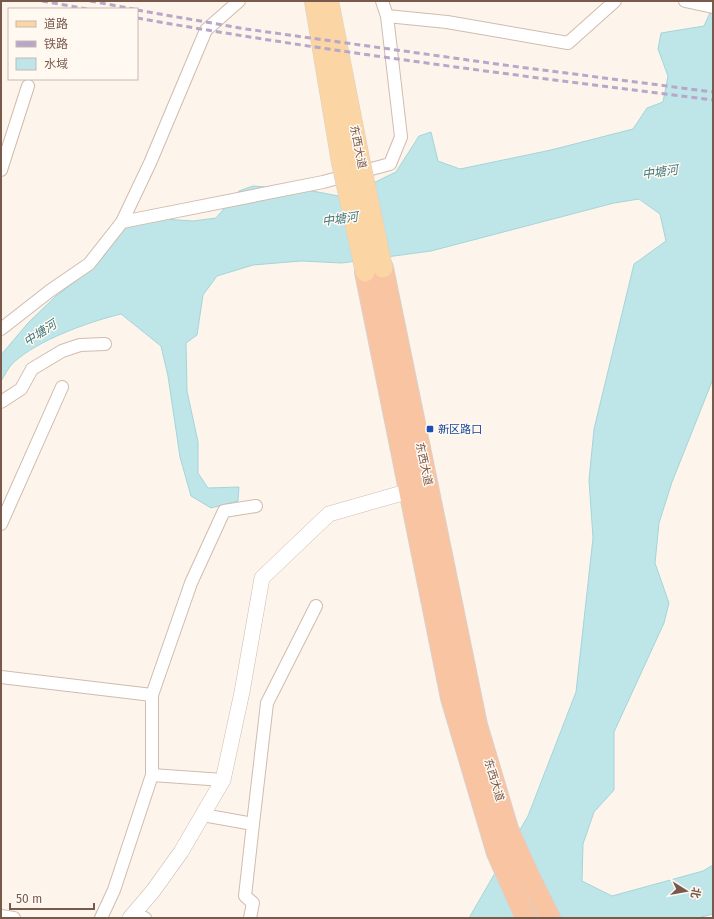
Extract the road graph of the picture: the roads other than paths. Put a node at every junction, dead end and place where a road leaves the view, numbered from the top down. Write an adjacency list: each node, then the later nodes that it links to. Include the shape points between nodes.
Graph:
1 (314, 1): 12 (main road, 东西大道, bridge, via 341,162)
2 (329, 1): 12 (main road, 东西大道, bridge, via 360,159)
3 (382, 1): 8 (street)
4 (615, 1): 8 (street, via 568,43 447,22)
5 (686, 1): 7 (street)
6 (234, 2): 11 (street, via 206,30 150,163)
7 (713, 7)
8 (387, 16): 11 (street, via 401,137 390,164 322,182)
9 (28, 86): 10 (street)
10 (1, 170)
11 (122, 222): 13 (street, via 89,264)
12 (374, 270): 17 (highway, 东西大道); 18 (highway, 东西大道)
13 (1, 329)
14 (105, 344): 16 (street, via 80,345 62,351 32,369 21,389)
15 (62, 387): 20 (street)
16 (1, 402)
17 (428, 485): 18 (street); 34 (highway, 东西大道, via 477,725 508,829)
18 (409, 490): 25 (street, via 329,514 262,578); 33 (highway, 东西大道, via 451,698 497,854)
19 (256, 506): 23 (street, via 224,511 191,583)
20 (1, 524)
21 (316, 606): 27 (street, via 267,703)
22 (1, 677): 23 (street)
23 (152, 695): 24 (street)
24 (152, 775): 25 (street); 31 (street, via 114,890)
25 (223, 780): 26 (street)
26 (203, 815): 27 (street); 29 (street)
27 (253, 824): 32 (street, via 245,896 253,903)
28 (1, 916): 30 (street)
29 (136, 917)
30 (14, 918)
31 (101, 918)
32 (250, 918)
33 (526, 918)
34 (550, 918)

